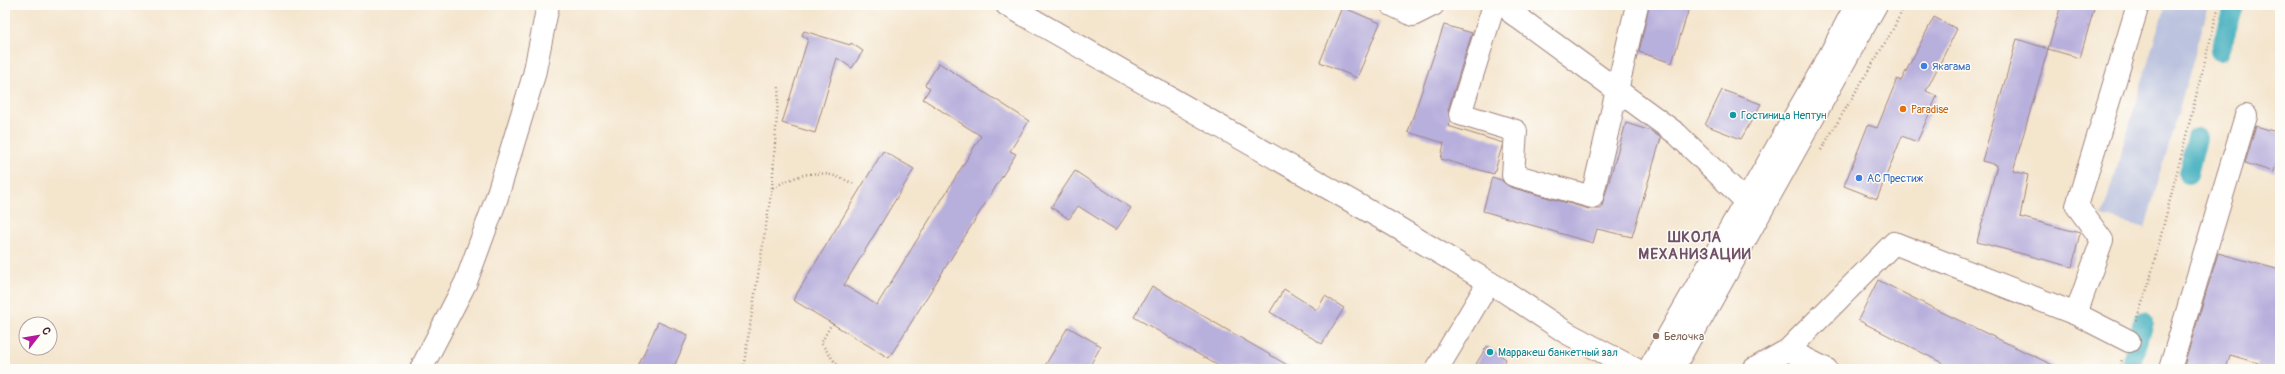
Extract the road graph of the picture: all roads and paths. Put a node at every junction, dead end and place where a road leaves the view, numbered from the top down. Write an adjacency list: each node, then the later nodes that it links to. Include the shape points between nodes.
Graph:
1 (548, 5): 23 (street, via 534,75 496,200 466,282)
2 (1007, 5): 18 (street)
3 (1392, 5): 4 (street, via 1413,15)
4 (1433, 5)
5 (1494, 5): 13 (street, via 1460,114 1516,131 1513,175 1592,198)
6 (1506, 5): 13 (street, via 1512,13)
7 (1637, 5): 13 (street)
8 (1856, 5): 17 (street)
9 (1876, 5): 17 (street)
10 (2138, 5): 19 (street, via 2077,206 2102,240)
11 (2218, 5): 21 (path, via 2149,283)
12 (779, 85): 16 (path)
13 (1618, 92): 17 (street, via 1677,134)
14 (2246, 116): 32 (street)
15 (854, 184): 16 (path, via 835,175 812,173 792,178)
16 (772, 188): 24 (path)
17 (1752, 208): 28 (street); 29 (street)
18 (1489, 282): 26 (street); 27 (street, via 1567,333)
19 (2076, 314): 21 (street); 22 (street, via 1894,243)
20 (832, 323): 25 (path, via 821,343)
21 (2129, 341)
22 (1788, 350): 30 (street); 31 (street)
23 (421, 369)
24 (743, 369)
25 (840, 369)
26 (1437, 369)
27 (1635, 369)
28 (1649, 369)
29 (1673, 369)
30 (1754, 369)
31 (1826, 369)
32 (2170, 369)

